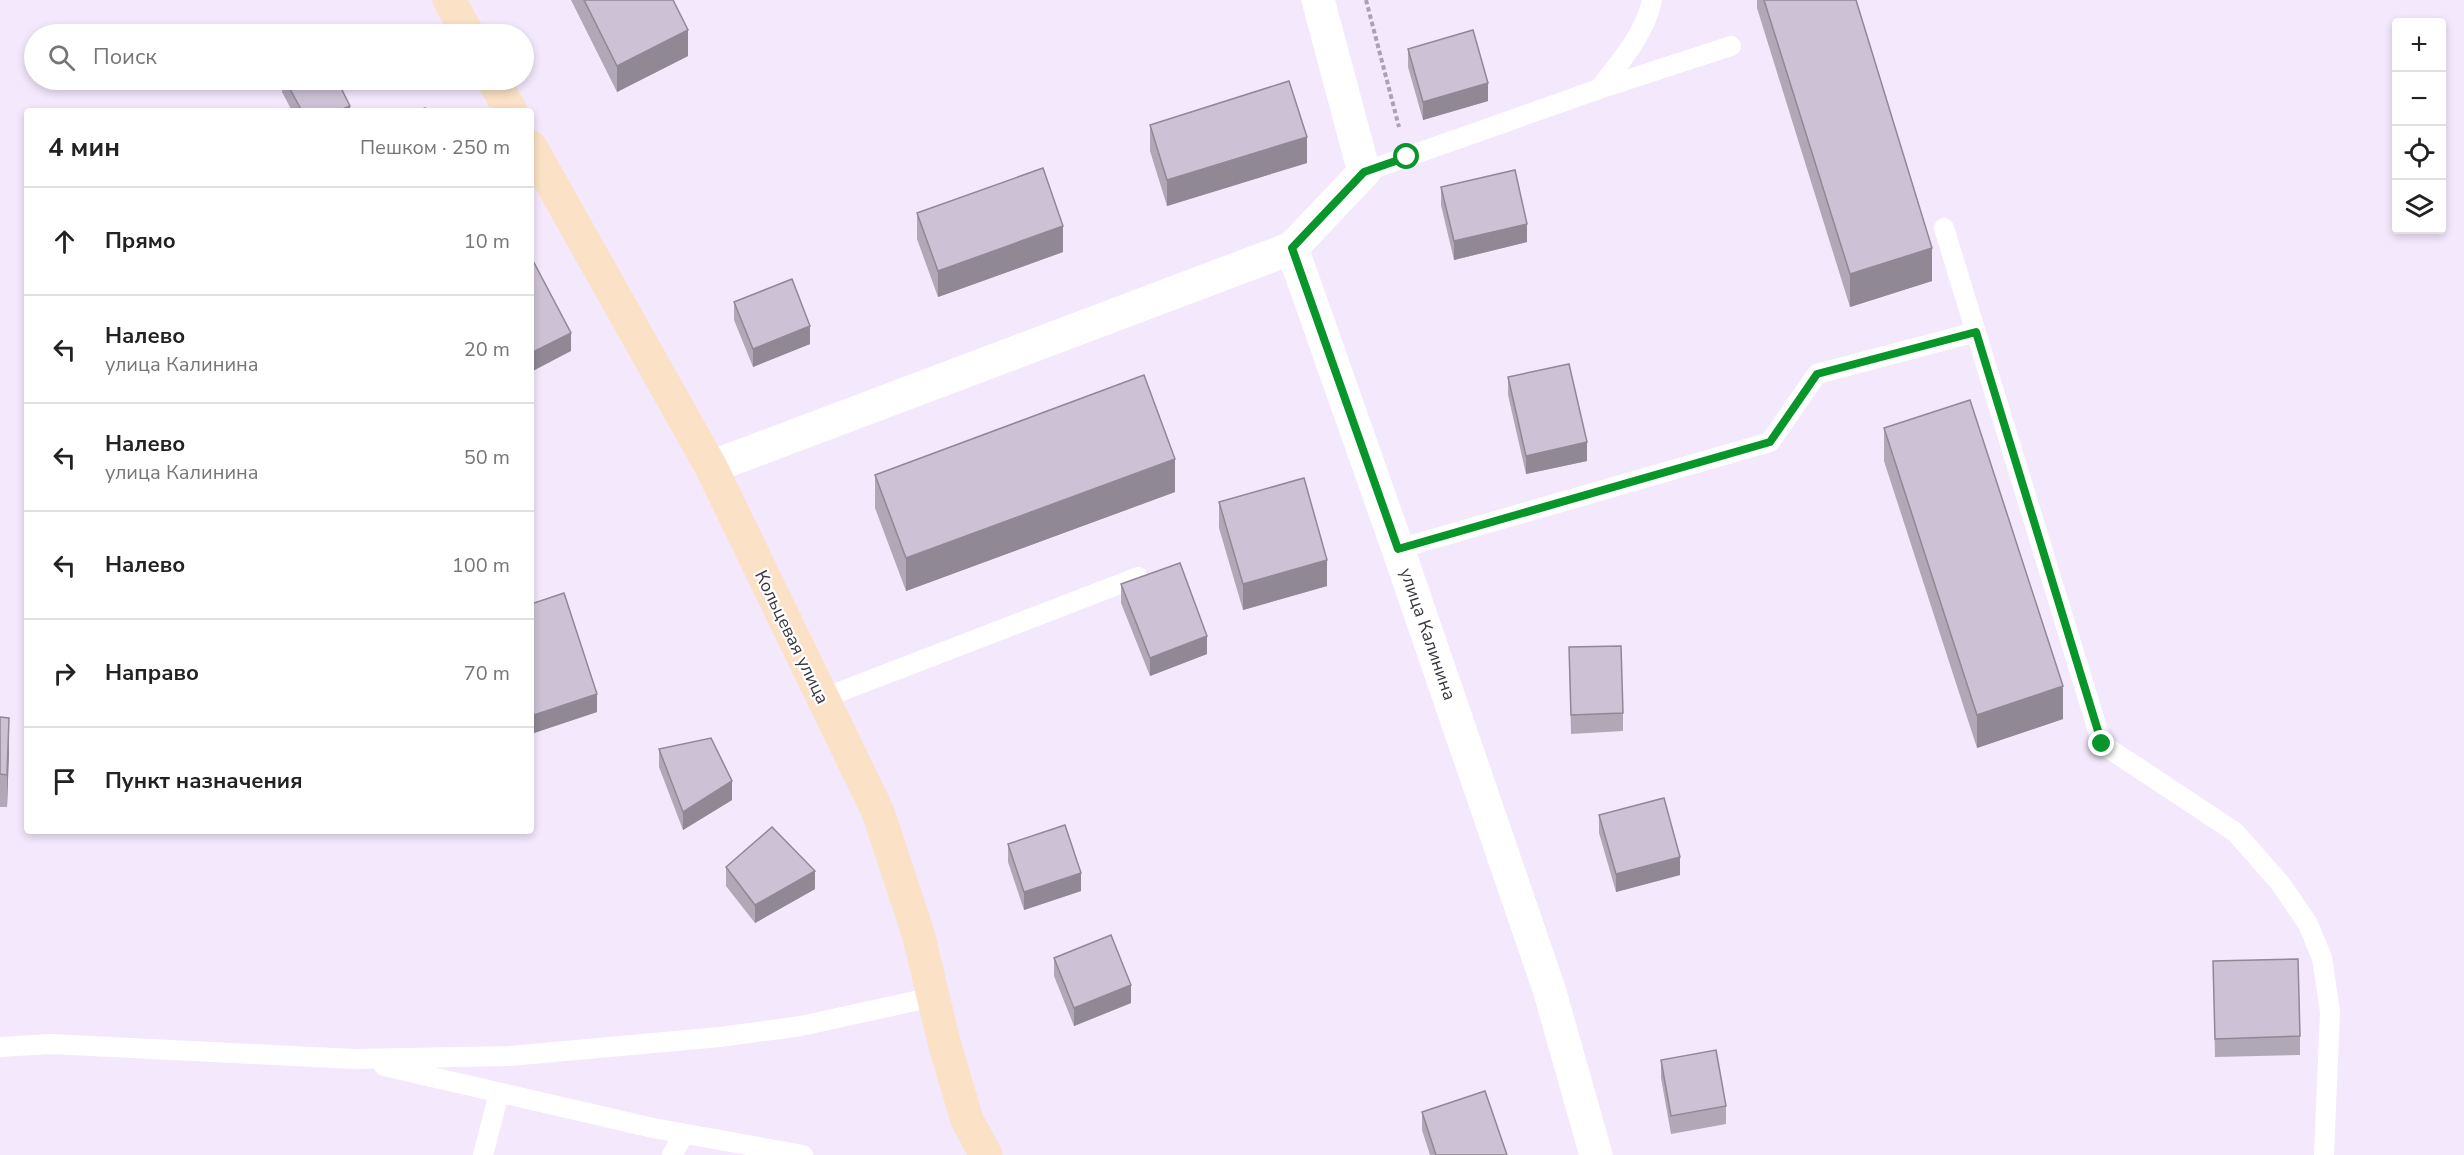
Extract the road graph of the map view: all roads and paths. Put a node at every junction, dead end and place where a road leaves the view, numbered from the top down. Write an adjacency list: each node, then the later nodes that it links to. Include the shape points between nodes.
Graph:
1 (449, 0): 5 (street)
2 (1318, 0): 12 (street)
3 (1366, 0): 11 (path)
4 (1652, 0): 7 (lane, via 1648,17)
5 (462, 24)
6 (1731, 46): 7 (lane)
7 (1599, 89): 11 (lane)
8 (499, 90): 9 (street)
9 (509, 108)
10 (534, 152): 16 (street, Кольцевая улица)
11 (1407, 157): 12 (lane)
12 (1364, 172): 14 (street)
13 (1944, 228): 15 (lane)
14 (1292, 248): 16 (street); 17 (street, улица Калинина)
15 (1976, 332): 17 (lane, via 1817,374 1770,442); 30 (lane, via 2102,744 2235,832 2280,883 2308,924 2322,958 2330,1012)
16 (711, 467): 19 (street, Кольцевая улица)
17 (1398, 549): 29 (street, улица Калинина, via 1549,989)
18 (1138, 577): 19 (lane)
19 (821, 699): 20 (street, Кольцевая улица, via 878,813 918,933)
20 (933, 997): 22 (lane, via 801,1026 720,1037 510,1056); 28 (street, Кольцевая улица, via 967,1120)
21 (0, 1047): 22 (lane, via 51,1044)
22 (354, 1059): 23 (lane)
23 (500, 1093): 24 (lane); 25 (lane)
24 (684, 1134): 26 (lane); 27 (lane)
25 (483, 1155)
26 (672, 1155)
27 (804, 1155)
28 (986, 1155)
29 (1596, 1155)
30 (2324, 1155)

